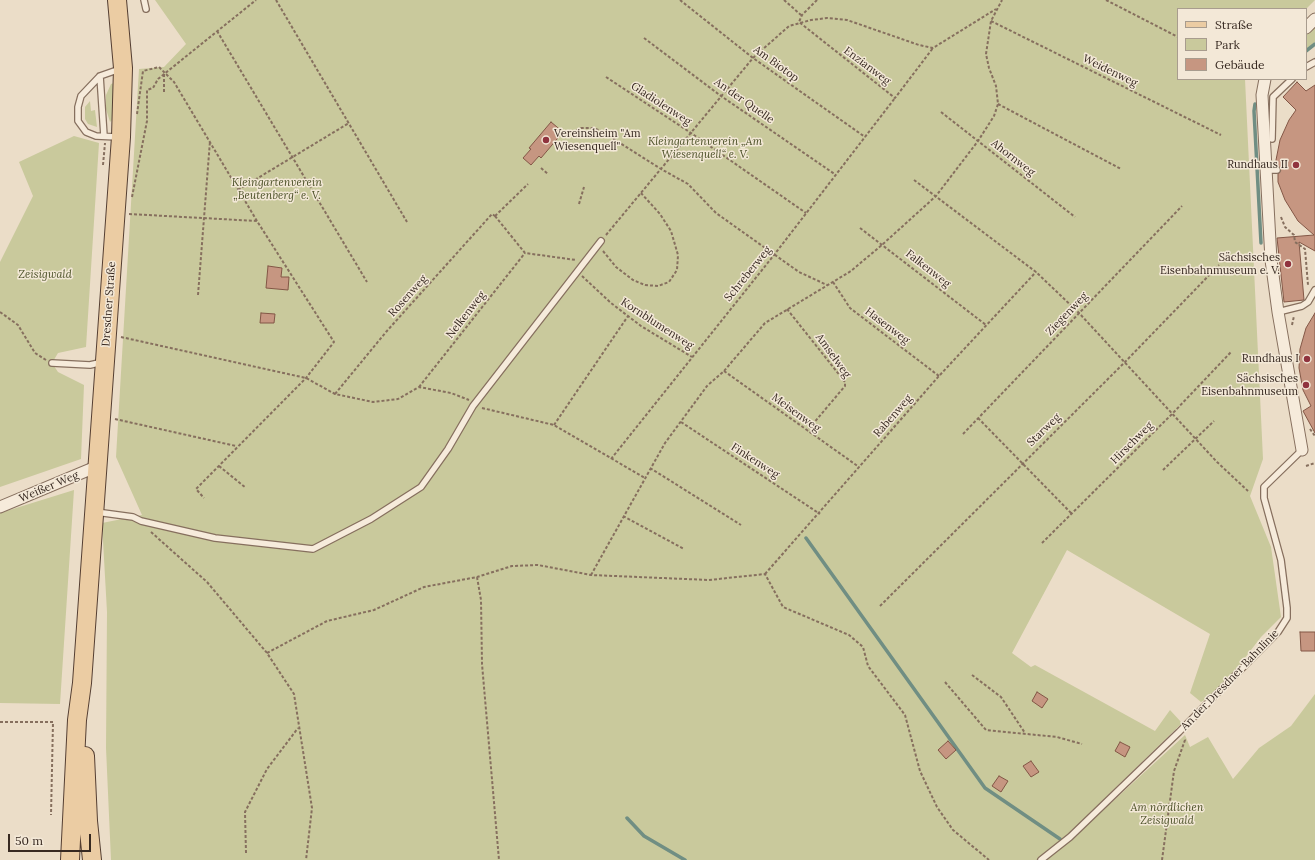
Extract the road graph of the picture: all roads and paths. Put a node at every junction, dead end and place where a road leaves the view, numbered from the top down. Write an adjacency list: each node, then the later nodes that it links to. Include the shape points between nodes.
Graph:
1 (117, 0): 23 (main road, Dresdner Straße)
2 (144, 0): 12 (lane)
3 (256, 0): 18 (path)
4 (276, 0): 36 (path)
5 (680, 0): 22 (path, Am Biotop)
6 (784, 0): 13 (path)
7 (817, 0): 13 (path)
8 (1002, 0): 11 (path)
9 (1106, 0): 10 (path)
10 (1110, 1): 19 (path)
11 (997, 8): 15 (path); 21 (path)
12 (146, 9)
13 (802, 15): 16 (path)
14 (1315, 19): 17 (street)
15 (991, 21): 33 (path, via 986,54 996,86); 39 (path, Weidenweg)
16 (798, 22): 21 (path, via 827,18 847,20); 22 (path, via 783,31); 32 (path, Enzianweg)
17 (1307, 27)
18 (217, 31): 24 (path); 45 (path)
19 (1177, 36)
20 (644, 38): 30 (path, An der Quelle)
21 (933, 48): 32 (path, Enzianweg)
22 (753, 58): 30 (path); 41 (path, Am Biotop)
23 (123, 68): 25 (lane); 40 (main road, Dresdner Straße)
24 (164, 74): 29 (path); 35 (path, via 159,67 143,71); 43 (path, via 174,82); 57 (path, via 153,88 147,90 147,121)
25 (100, 76): 40 (lane); 40 (lane, via 81,96 78,121 86,132)
26 (606, 77): 38 (path, Gladiolenweg)
27 (1265, 80): 31 (street, An der Dresdner Bahnlinie)
28 (1291, 80): 31 (lane)
29 (164, 92)
30 (721, 96): 38 (path); 50 (path, An der Quelle)
31 (1268, 96): 42 (lane); 85 (street, An der Dresdner Bahnlinie, via 1272,170 1271,260)
32 (895, 98): 41 (path, Schreberweg)
33 (998, 104): 44 (path, via 994,116); 48 (path)
34 (941, 112): 44 (path, Ahornweg)
35 (136, 121)
36 (349, 123): 45 (path); 67 (path)
37 (572, 133): 47 (path, via 581,128 601,131)
38 (691, 133): 47 (path); 62 (path, Gladiolenweg)
39 (1221, 135)
40 (113, 137): 94 (main road, Dresdner Straße)
41 (865, 137): 50 (path, Schreberweg)
42 (1272, 139)
43 (211, 140): 54 (path); 65 (path)
44 (978, 141): 56 (path); 64 (path, Ahornweg)
45 (292, 157): 54 (path); 77 (path)
46 (541, 168): 49 (path)
47 (661, 169): 55 (path); 72 (path, via 688,184 716,214)
48 (1121, 169)
49 (548, 174)
50 (836, 175): 62 (path, Schreberweg)
51 (914, 180): 56 (path)
52 (528, 184): 63 (path)
53 (584, 188): 58 (path)
54 (238, 190): 66 (path)
55 (641, 193): 69 (path); 69 (path, via 660,214 671,232 678,255 677,270 669,282 658,286 645,285 633,280 616,267)
56 (936, 196): 70 (path); 76 (path)
57 (132, 199)
58 (579, 204)
59 (130, 206): 65 (path, via 129,214)
60 (1182, 206): 86 (path, Ziegenweg)
61 (1278, 212): 80 (path, via 1285,227 1294,235 1295,242 1305,249)
62 (806, 213): 72 (path, Schreberweg)
63 (495, 216): 71 (path); 101 (path, Rosenweg, via 492,214 386,332)
64 (1075, 216)
65 (204, 218): 66 (path); 82 (path)
66 (257, 221): 99 (path, via 334,342)
67 (407, 222)
68 (860, 228): 70 (path, Falkenweg)
69 (599, 243): 73 (lane)
70 (883, 244): 78 (path, via 851,271); 88 (path, Falkenweg)
71 (525, 253): 73 (path); 100 (path, Nelkenweg)
72 (774, 255): 79 (path, via 799,272); 93 (path, Schreberweg)
73 (584, 261): 75 (lane)
74 (1219, 265): 95 (path, Starweg)
75 (577, 272): 87 (path, Kornblumenweg); 102 (lane)
76 (1036, 272): 86 (path); 88 (path, Rabenweg)
77 (367, 282)
78 (833, 282): 79 (path); 98 (path, Hasenweg, via 850,308)
79 (827, 285): 83 (path)
80 (1308, 285)
81 (1315, 290): 85 (lane, via 1308,302 1302,306)
82 (198, 295)
83 (787, 309): 97 (path, via 765,323); 109 (path, Amselweg, via 845,382 845,386)
84 (0, 312): 96 (path, via 18,325 35,353)
85 (1278, 312): 113 (street, An der Dresdner Bahnlinie)
86 (1078, 314): 95 (path); 105 (path, Ziegenweg)
87 (628, 316): 93 (path, Kornblumenweg); 108 (path)
88 (986, 325): 98 (path, Rabenweg)
89 (121, 329): 90 (path)
90 (121, 337): 91 (path); 99 (path)
91 (120, 344)
92 (1231, 352): 104 (path, Hirschweg)
93 (692, 357): 114 (path, Schreberweg)
94 (105, 361): 96 (lane, via 90,365); 117 (main road, Dresdner Straße)
95 (1125, 362): 104 (path); 115 (path, Starweg)
96 (52, 363)
97 (724, 371): 107 (path, via 707,386); 109 (path, Meisenweg)
98 (939, 376): 120 (path, Rabenweg)
99 (306, 378): 101 (path); 112 (path)
100 (419, 387): 101 (path, via 398,399 373,402); 102 (path, via 451,393)
101 (335, 394)
102 (474, 404): 108 (path); 132 (lane, via 448,449 421,487 371,519 313,549 215,538)
103 (114, 412): 112 (path, via 114,419)
104 (1173, 413): 111 (path); 130 (path, Hirschweg)
105 (978, 418): 110 (path, Ziegenweg); 115 (path)
106 (1214, 421): 111 (path)
107 (681, 422): 121 (path); 129 (path, Finkenweg)
108 (554, 425): 114 (path)
109 (807, 431): 120 (path, Meisenweg)
110 (963, 434)
111 (1196, 438): 122 (path); 125 (path)
112 (237, 446): 118 (path)
113 (1302, 450): 146 (lane, An der Dresdner Bahnlinie, via 1264,487 1264,498 1280,560 1287,618 1278,632)
114 (610, 459): 123 (path)
115 (1023, 462): 130 (path); 139 (path, Starweg)
116 (1315, 463): 119 (path)
117 (98, 466): 127 (street, Weißer Weg); 128 (main road, Dresdner Straße)
118 (219, 466): 124 (path); 126 (path, via 196,489)
119 (1306, 466)
120 (859, 467): 129 (path, Rabenweg)
121 (650, 468): 123 (path); 133 (path)
122 (1162, 470)
123 (645, 478): 131 (path)
124 (246, 488)
125 (1248, 491)
126 (204, 498)
127 (0, 507)
128 (95, 512): 132 (lane, via 133,517); 143 (main road, Dresdner Straße)
129 (820, 514): 136 (path, Rabenweg)
130 (1073, 514): 134 (path, Hirschweg)
131 (623, 516): 135 (path); 137 (path)
132 (141, 521): 140 (path, via 207,582)
133 (741, 525)
134 (1042, 543)
135 (684, 549)
136 (765, 574): 137 (path, via 709,580); 155 (path, via 783,607 849,635 863,647 868,666 905,715 920,771 937,808 953,830)
137 (591, 575): 138 (path, via 538,565 512,566)
138 (477, 577): 140 (path, via 424,587 374,610 327,621); 154 (path, via 481,600 482,664)
139 (880, 606)
140 (267, 653): 145 (path, via 294,694)
141 (972, 675): 147 (path, via 1001,698)
142 (946, 682): 147 (path, via 986,730)
143 (82, 683): 151 (main road, via 77,720); 152 (main road)
144 (0, 722): 149 (path, via 53,722)
145 (298, 728): 150 (path, via 267,769 245,812); 153 (path, via 312,808)
146 (1179, 732): 156 (lane, An der Dresdner Bahnlinie, via 1070,837); 157 (path, via 1185,740 1174,771)
147 (1024, 733): 148 (path)
148 (1082, 744)
149 (51, 815)
150 (246, 853)
151 (70, 860)
152 (92, 860)
153 (306, 860)
154 (499, 860)
155 (989, 860)
156 (1041, 860)
157 (1162, 860)

